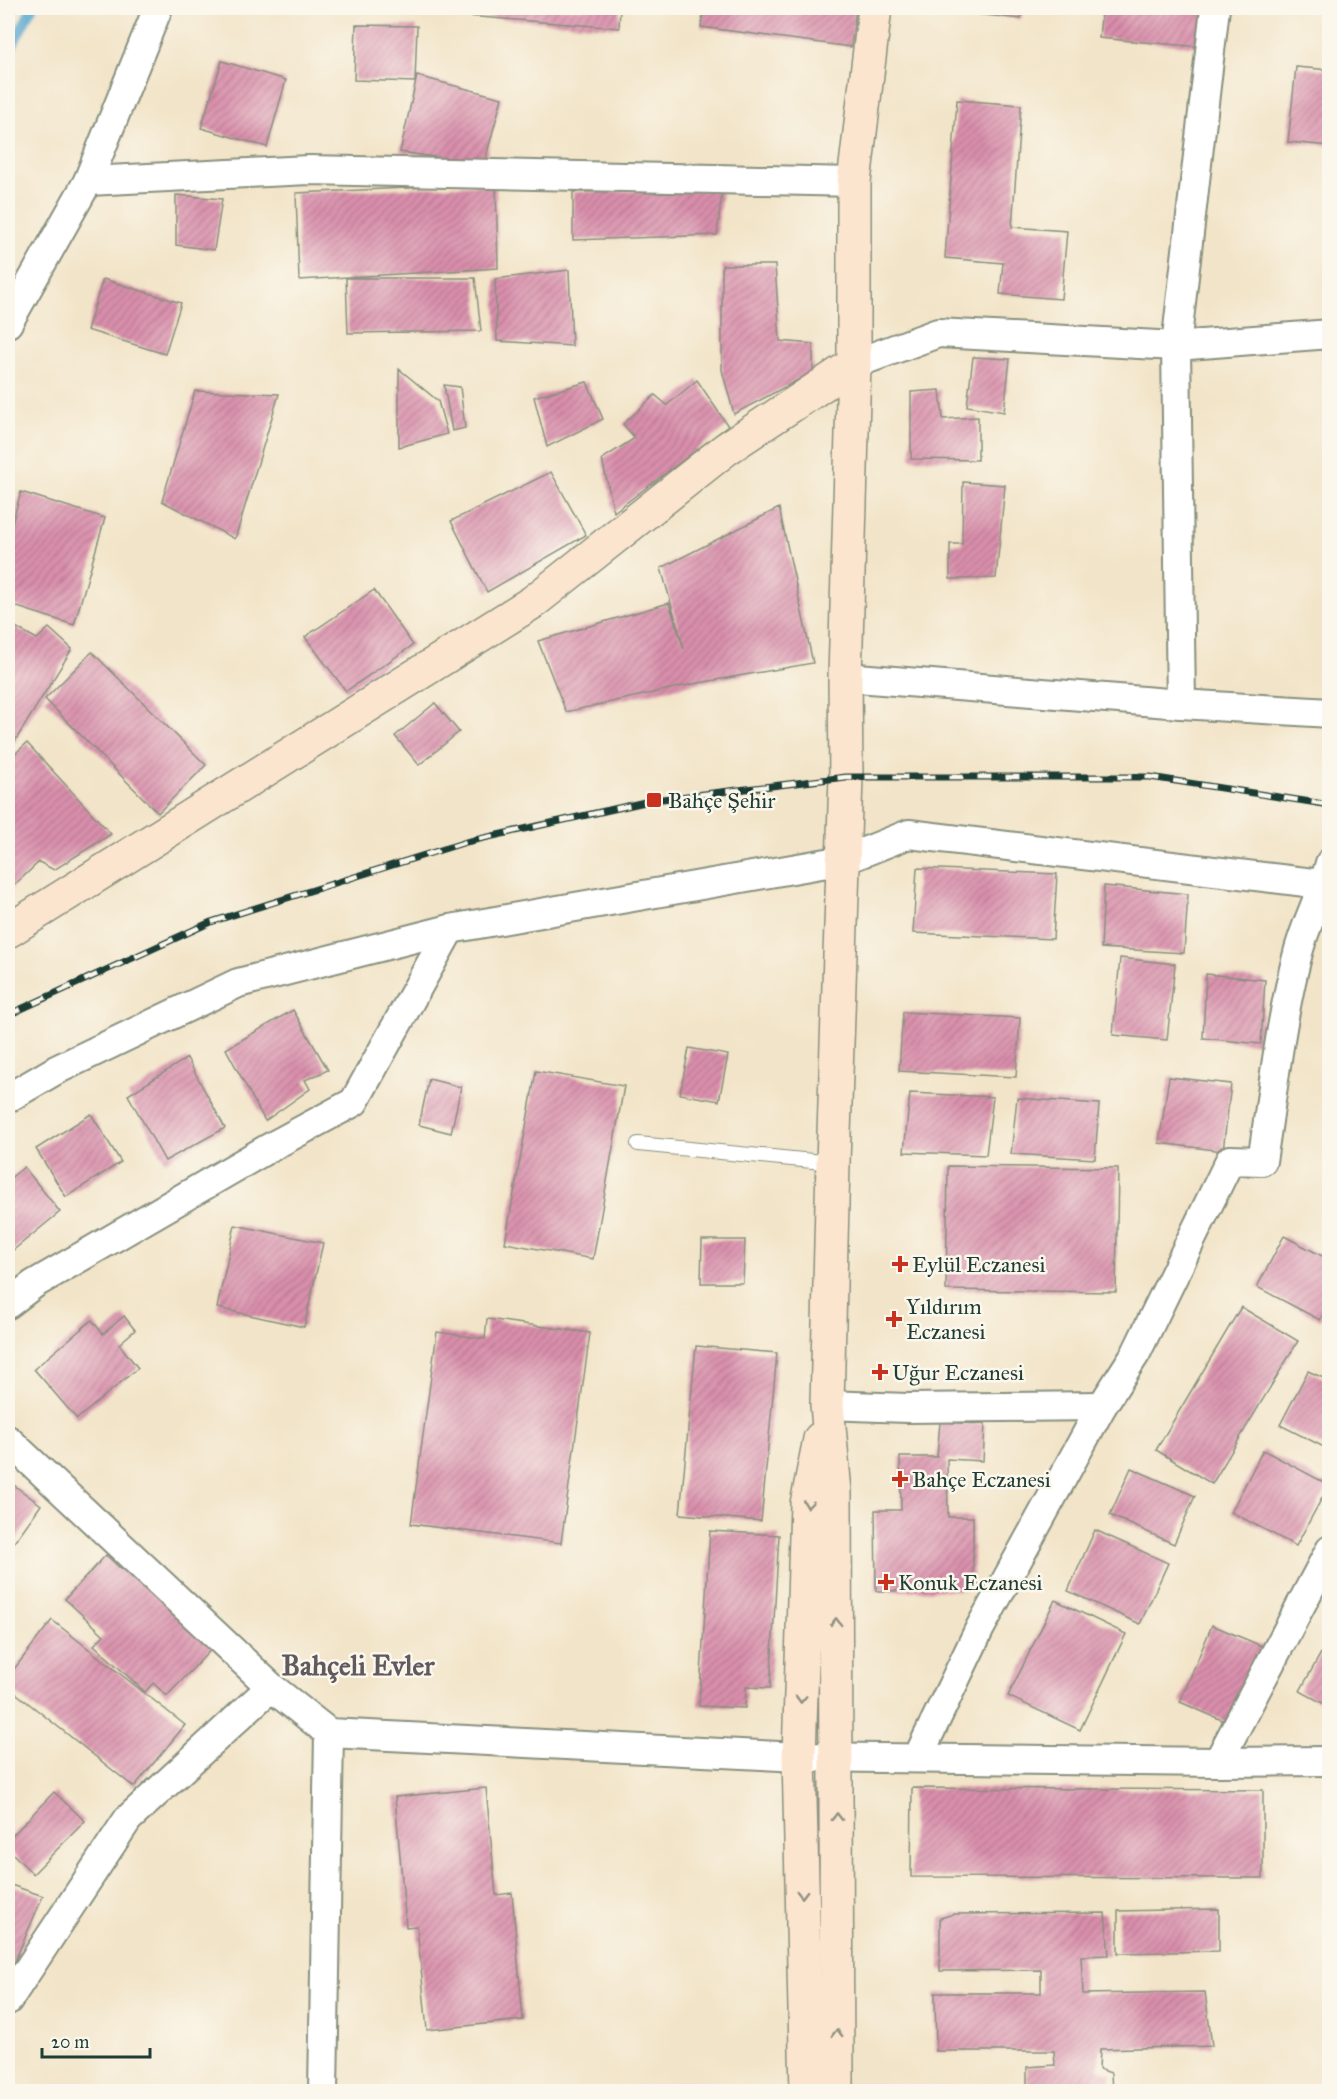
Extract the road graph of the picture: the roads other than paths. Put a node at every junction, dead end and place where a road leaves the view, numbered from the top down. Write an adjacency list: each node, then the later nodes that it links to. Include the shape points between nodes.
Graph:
1 (158, 8): 4 (street)
2 (875, 8): 5 (street)
3 (1215, 8): 8 (street)
4 (88, 181): 5 (street, via 309,170); 6 (street)
5 (854, 182): 9 (street)
6 (8, 323)
7 (1329, 334): 8 (street)
8 (1176, 346): 9 (street, via 938,333); 11 (street)
9 (854, 364): 10 (street); 16 (street, via 726,449 533,602)
10 (845, 677): 11 (street); 13 (street)
11 (1181, 704): 12 (street)
12 (1329, 713)
13 (844, 860): 14 (street, via 909,834); 15 (street); 19 (street)
14 (1328, 877): 22 (street, via 1298,952 1262,1161 1230,1160 1136,1353)
15 (450, 929): 17 (street, via 238,983 56,1070); 20 (street, via 354,1102 34,1284)
16 (8, 931)
17 (8, 1098)
18 (638, 1144): 19 (lane)
19 (833, 1163): 21 (street)
20 (8, 1304)
21 (827, 1405): 22 (street); 27 (street, one-way to 27, via 807,1504); 28 (street, one-way to 21, via 835,1492)
22 (1102, 1406): 29 (street, via 980,1628)
23 (8, 1440): 25 (street)
24 (1329, 1550): 31 (street)
25 (272, 1687): 26 (street); 32 (street, via 128,1819)
26 (330, 1733): 27 (street); 33 (street)
27 (799, 1757): 28 (street); 34 (street, one-way to 34)
28 (837, 1757): 29 (street); 35 (street, one-way to 28)
29 (918, 1757): 31 (street)
30 (1329, 1761): 31 (street)
31 (1218, 1762)
32 (8, 2000)
33 (323, 2091)
34 (807, 2091)
35 (837, 2091)

